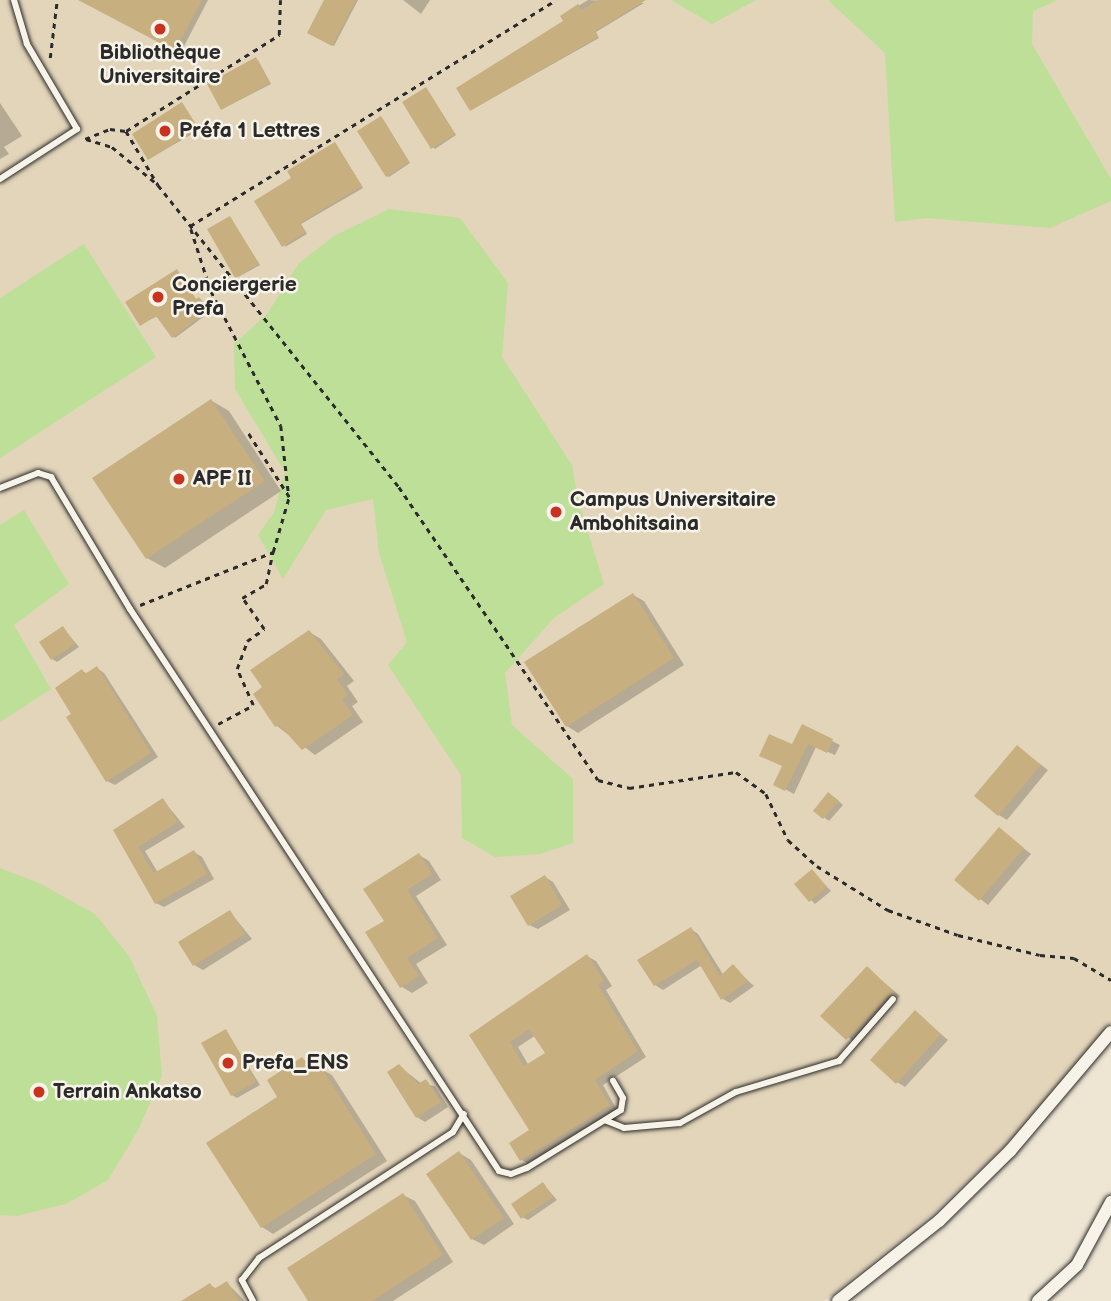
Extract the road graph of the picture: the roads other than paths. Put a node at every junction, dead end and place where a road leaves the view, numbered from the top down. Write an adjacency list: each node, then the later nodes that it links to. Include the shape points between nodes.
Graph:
1 (14, 0): 2 (lane, via 27,44 77,129)
2 (0, 179)
3 (0, 488): 7 (lane, via 38,473 51,477 131,609)
4 (893, 999): 8 (lane, via 839,1061 736,1091 680,1123 624,1128)
5 (1111, 1032): 11 (street, via 1010,1151 939,1221)
6 (613, 1081): 8 (lane, via 624,1098 621,1110)
7 (464, 1114): 8 (lane, via 499,1171 511,1174); 10 (lane, via 453,1132 259,1258 242,1280)
8 (607, 1121)
9 (1111, 1202): 12 (street, via 1077,1265)
10 (253, 1301)
11 (838, 1301)
12 (1038, 1301)

